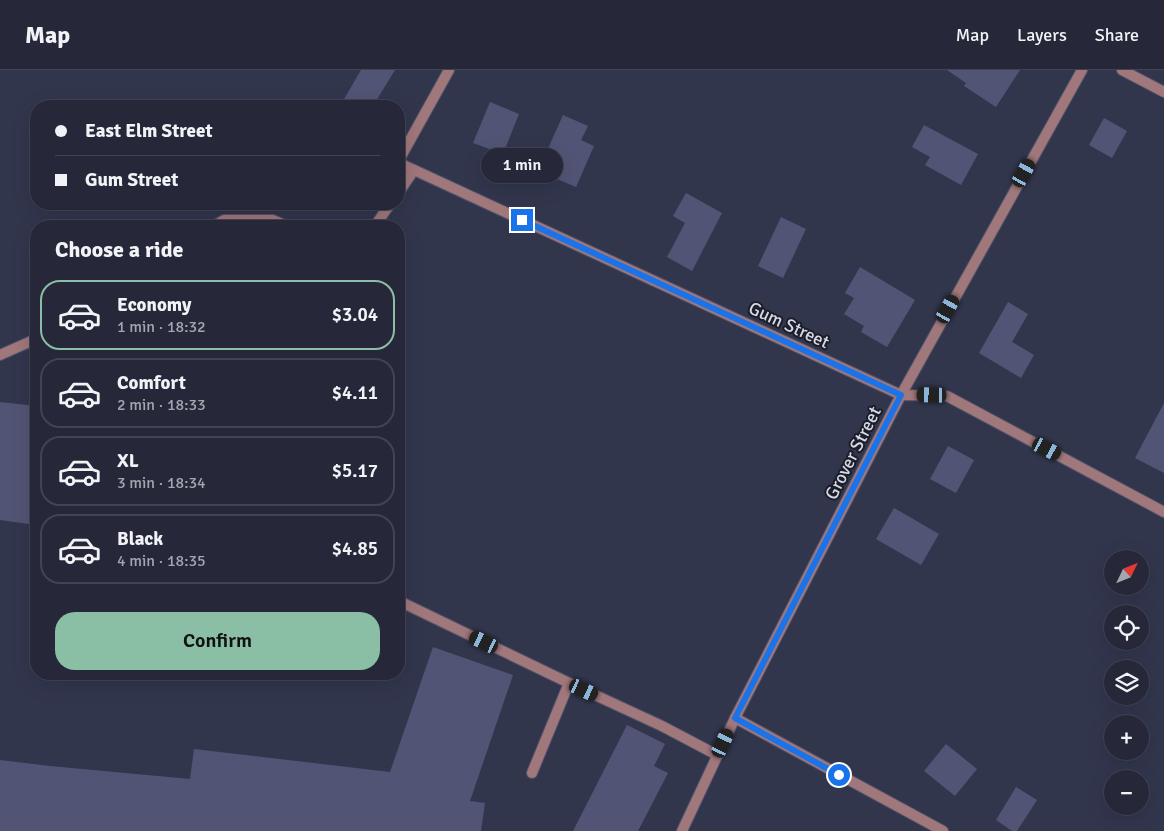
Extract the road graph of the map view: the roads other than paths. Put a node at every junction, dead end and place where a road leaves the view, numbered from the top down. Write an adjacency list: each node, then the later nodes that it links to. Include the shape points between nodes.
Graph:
1 (449, 70): 5 (street)
2 (1082, 70): 13 (street, Grover Street)
3 (1122, 70): 4 (street)
4 (1164, 92)
5 (405, 150)
6 (405, 165): 7 (street, Gum Street)
7 (414, 170): 8 (street); 13 (street, Gum Street)
8 (405, 183)
9 (224, 220): 10 (street)
10 (273, 220)
11 (30, 342): 12 (street)
12 (0, 355)
13 (901, 395): 14 (street, Gum Street, via 947,396); 17 (street, Grover Street)
14 (1164, 512)
15 (405, 604): 16 (street)
16 (569, 683): 18 (street); 19 (street)
17 (735, 718): 18 (street, Grover Street); 21 (street)
18 (717, 755): 20 (street, Grover Street)
19 (532, 773)
20 (682, 831)
21 (943, 831)

